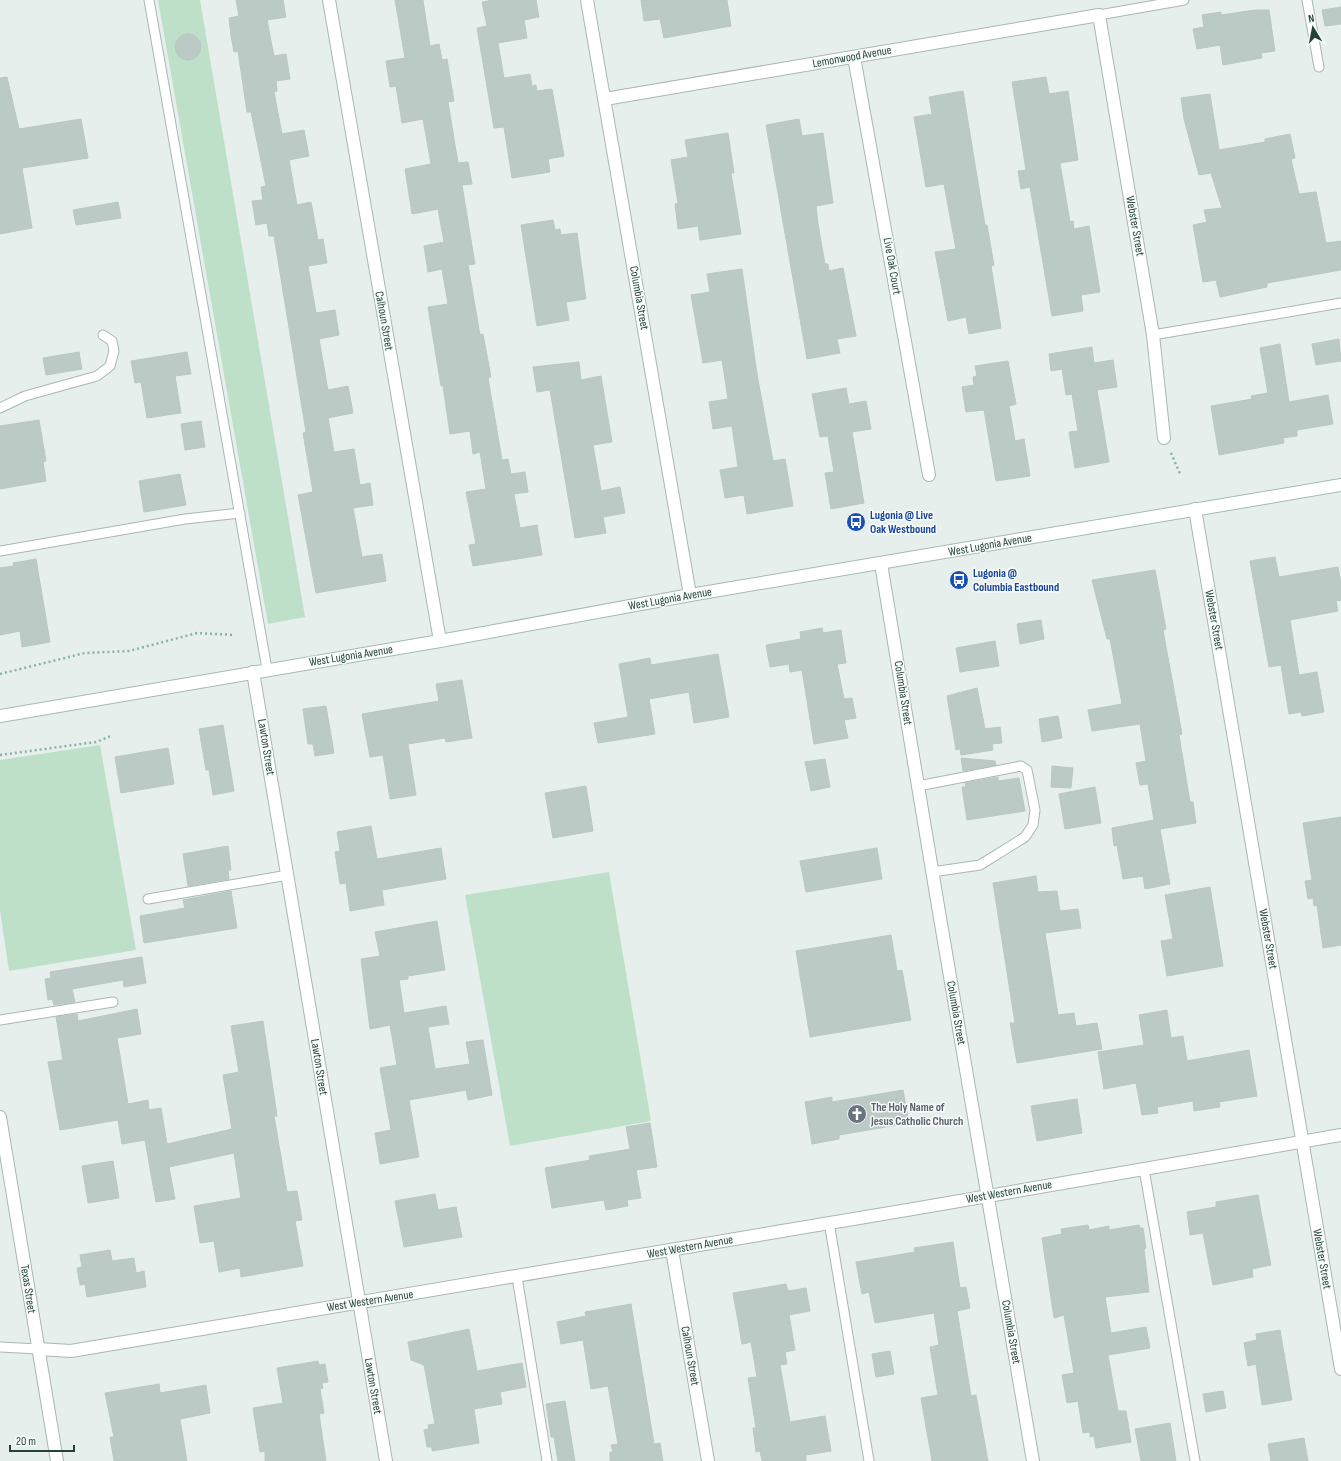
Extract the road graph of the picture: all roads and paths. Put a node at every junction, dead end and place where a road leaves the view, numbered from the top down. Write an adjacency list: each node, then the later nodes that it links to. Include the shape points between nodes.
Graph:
1 (149, 0): 19 (lane)
2 (329, 0): 24 (street, Calhoun Street)
3 (587, 0): 9 (street, Columbia Street)
4 (1184, 0): 6 (lane)
5 (1307, 0): 8 (lane)
6 (1099, 15): 7 (street, Lemonwood Avenue); 12 (street, Webster Street)
7 (854, 57): 9 (street, Lemonwood Avenue); 15 (street, Live Oak Court)
8 (1319, 67)
9 (604, 99): 22 (street, Columbia Street)
10 (1341, 303): 12 (lane)
11 (103, 335): 13 (lane, via 112,341 114,351 110,366 97,376 25,396)
12 (1153, 335): 14 (street, Webster Street)
13 (0, 408)
14 (1164, 438): 16 (path)
15 (929, 475)
16 (1181, 476)
17 (1341, 485): 18 (street, West Lugonia Avenue)
18 (1195, 509): 21 (street, West Lugonia Avenue); 40 (street, Webster Street)
19 (240, 513): 20 (lane, via 185,519); 25 (lane)
20 (0, 551)
21 (881, 564): 22 (street, West Lugonia Avenue); 31 (street, Columbia Street)
22 (690, 595): 24 (street, West Lugonia Avenue)
23 (234, 635): 27 (path, via 197,633 129,651 85,653)
24 (440, 641): 25 (street, West Lugonia Avenue)
25 (267, 670): 26 (street, West Lugonia Avenue)
26 (253, 672): 28 (street, West Lugonia Avenue); 33 (street, Lawton Street)
27 (0, 674)
28 (0, 716)
29 (111, 736): 30 (path, via 96,742)
30 (0, 755)
31 (918, 786): 32 (street, Columbia Street); 32 (lane, via 1021,766 1028,770 1035,810 1033,825 1025,837 980,865)
32 (932, 872): 42 (street, Columbia Street)
33 (288, 876): 34 (lane); 46 (street, Lawton Street)
34 (148, 899)
35 (113, 1002): 36 (lane)
36 (0, 1020)
37 (0, 1117): 39 (street, Texas Street)
38 (1341, 1135): 40 (street, West Western Avenue)
39 (2, 1137): 48 (street, Texas Street)
40 (1302, 1142): 41 (street, West Western Avenue); 49 (street, Webster Street)
41 (1144, 1169): 42 (street, West Western Avenue); 56 (lane)
42 (988, 1195): 43 (street, West Western Avenue); 55 (street, Columbia Street)
43 (829, 1222): 44 (street, West Western Avenue); 54 (lane)
44 (672, 1250): 45 (street, West Western Avenue); 53 (street, Calhoun Street)
45 (517, 1277): 46 (street, West Western Avenue); 52 (lane)
46 (358, 1303): 48 (street, West Western Avenue, via 71,1351); 51 (street, Lawton Street)
47 (0, 1347): 48 (lane)
48 (38, 1349): 50 (street, Texas Street)
49 (1341, 1369)
50 (57, 1461)
51 (386, 1461)
52 (547, 1461)
53 (708, 1461)
54 (869, 1461)
55 (1034, 1461)
56 (1195, 1461)

